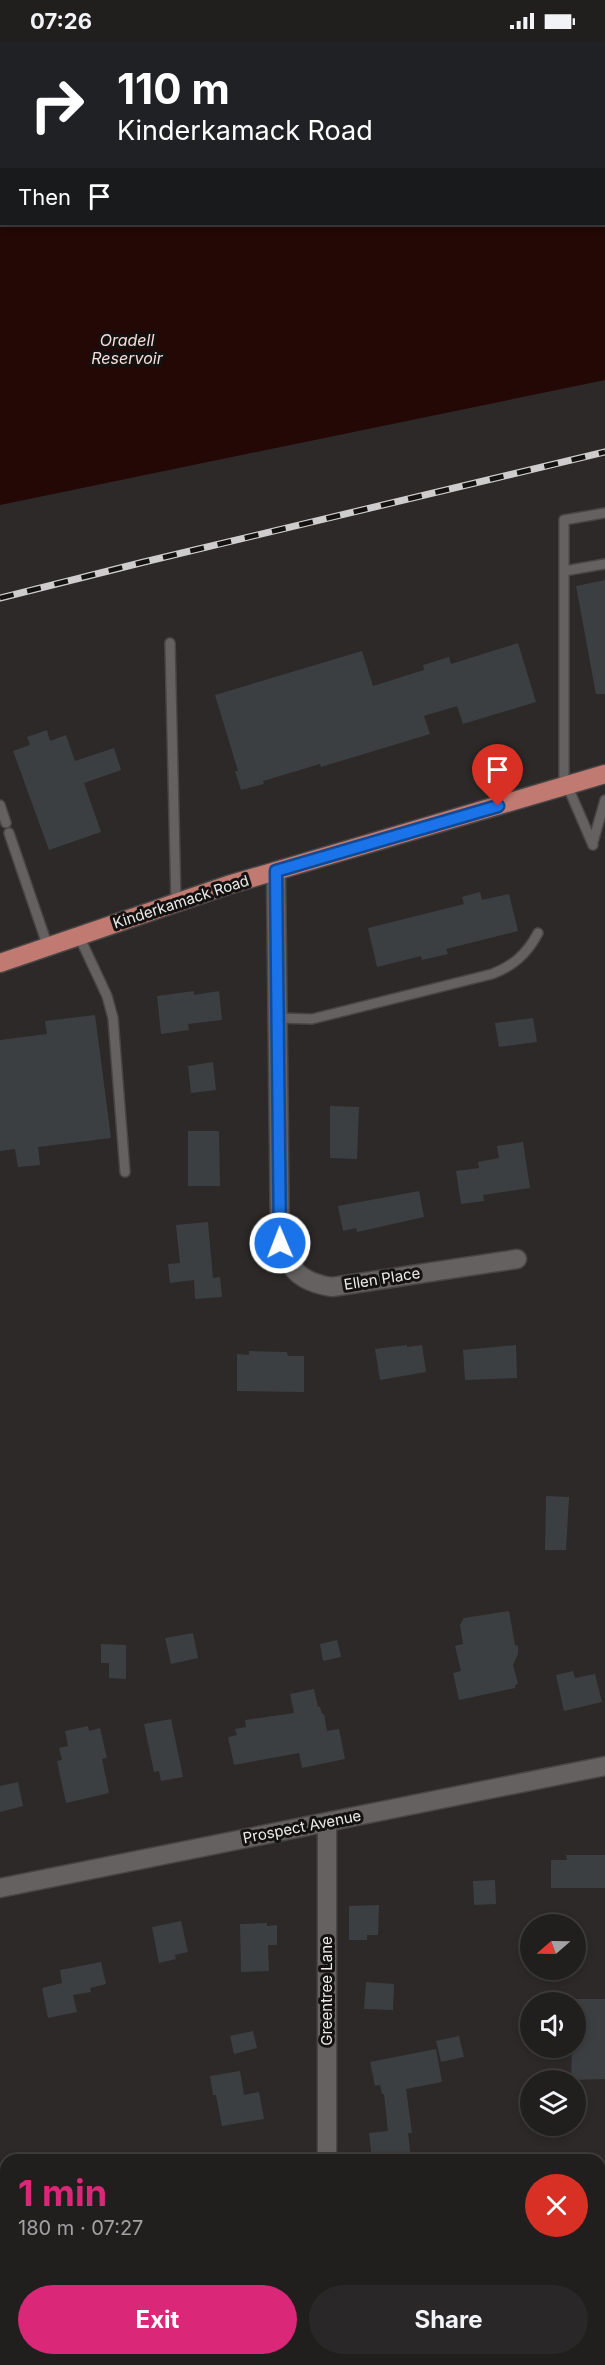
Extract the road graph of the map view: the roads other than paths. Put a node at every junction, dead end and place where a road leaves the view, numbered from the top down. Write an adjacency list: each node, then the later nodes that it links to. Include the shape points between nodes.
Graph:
1 (605, 513): 3 (lane, via 564,520)
2 (605, 564): 3 (lane)
3 (564, 571): 6 (lane)
4 (170, 643): 12 (lane)
5 (605, 774): 6 (main road, Kinderkamack Road)
6 (566, 786): 7 (lane, via 593,845); 11 (main road, Kinderkamack Road)
7 (605, 800)
8 (0, 805): 9 (lane)
9 (6, 823)
10 (9, 833): 15 (lane)
11 (276, 871): 12 (main road, Kinderkamack Road); 17 (street, Ellen Place)
12 (176, 903): 14 (main road, Kinderkamack Road)
13 (538, 933): 17 (lane, via 527,952 492,975 312,1019)
14 (79, 936): 15 (main road, Kinderkamack Road); 18 (lane, via 113,1018)
15 (48, 947): 16 (main road, Kinderkamack Road)
16 (0, 963)
17 (278, 1018): 19 (street, Ellen Place, via 280,1243 287,1261 299,1275 332,1287)
18 (125, 1172)
19 (517, 1259)
20 (605, 1766): 21 (street, Prospect Avenue)
21 (327, 1822): 22 (street, Prospect Avenue); 23 (street, Greentree Lane)
22 (0, 1888)
23 (327, 2154)

